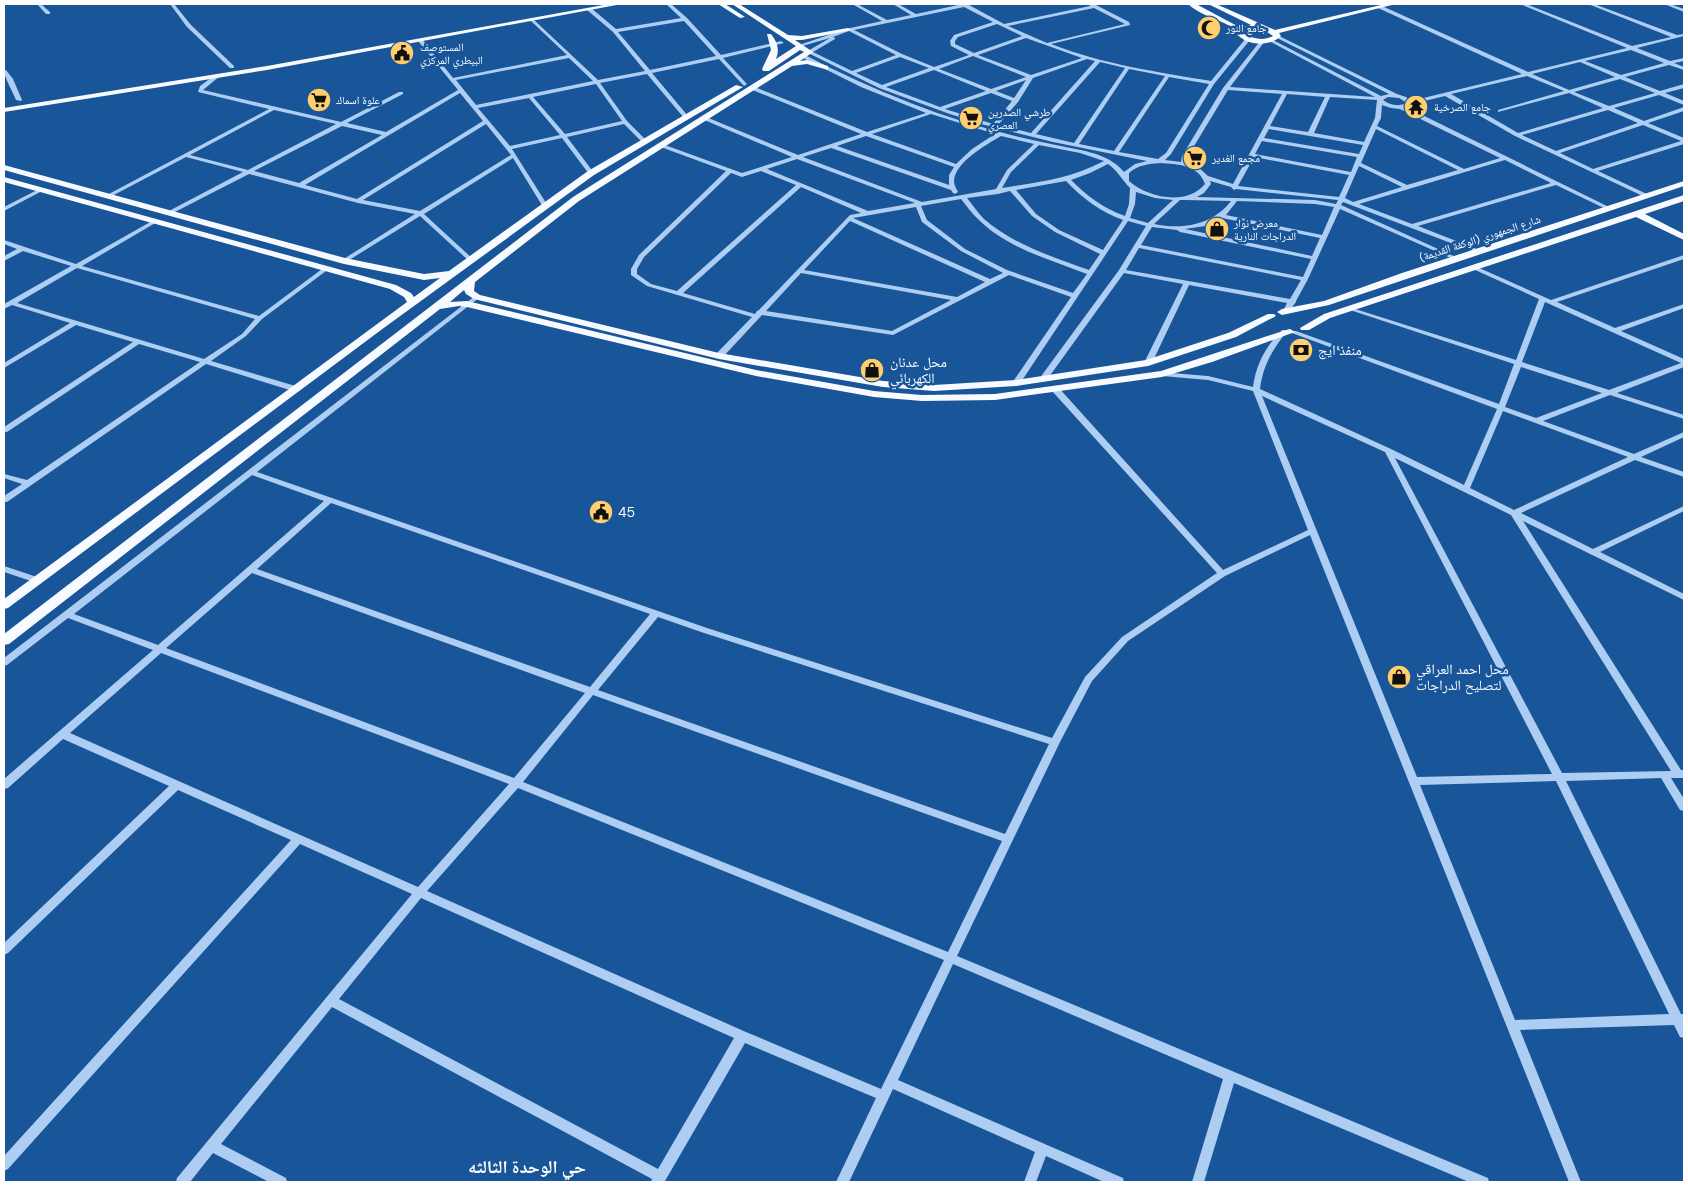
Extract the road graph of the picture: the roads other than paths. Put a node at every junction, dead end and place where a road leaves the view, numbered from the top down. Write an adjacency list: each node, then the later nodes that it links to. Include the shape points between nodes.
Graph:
1 (39, 4): 21 (street)
2 (172, 4): 53 (street, via 189,26)
3 (619, 4): 18 (main road)
4 (668, 4): 23 (street)
5 (721, 4): 39 (main road)
6 (735, 4): 39 (main road)
7 (854, 4): 25 (street)
8 (895, 4): 22 (street)
9 (966, 4): 22 (street); 26 (street)
10 (1191, 4): 30 (main road)
11 (1210, 4): 28 (main road)
12 (1369, 4): 28 (main road)
13 (1393, 4): 19 (main road)
14 (1522, 4): 42 (street)
15 (1590, 4): 35 (street)
16 (1666, 4): 20 (street)
17 (1093, 5): 27 (street); 40 (street, via 1128,25)
18 (588, 6): 24 (main road); 31 (street); 53 (main road)
19 (1380, 7): 34 (main road); 64 (street)
20 (1684, 11)
21 (48, 12)
22 (915, 15): 25 (street)
23 (685, 19): 31 (street); 47 (street)
24 (533, 20): 37 (main road); 46 (street)
25 (885, 21): 29 (street)
26 (998, 22): 27 (street); 45 (street, via 952,39 953,45)
27 (1005, 25): 33 (street)
28 (1264, 28): 30 (main road); 34 (main road)
29 (849, 30): 39 (main road); 41 (street); 43 (street); 44 (street)
30 (1240, 31): 36 (main road)
31 (615, 32): 60 (street)
32 (1684, 34): 35 (street)
33 (1027, 36): 40 (street); 45 (street)
34 (1271, 37): 36 (main road); 75 (street); 85 (street); 86 (street)
35 (1676, 37): 38 (street); 42 (street)
36 (1248, 39): 70 (street)
37 (420, 40): 65 (main road); 68 (street)
38 (1684, 40)
39 (780, 41): 41 (main road); 47 (street); 61 (main road)
40 (1047, 44): 48 (street)
41 (797, 49): 43 (main road); 61 (main road)
42 (1632, 49): 51 (street); 52 (street)
43 (806, 54): 55 (main road); 56 (street); 62 (street)
44 (900, 55): 57 (street); 62 (street)
45 (974, 55): 57 (street); 66 (street)
46 (571, 56): 68 (street); 69 (street)
47 (721, 57): 60 (street); 71 (street)
48 (1088, 57): 50 (street); 66 (street)
49 (1684, 58): 52 (street)
50 (1100, 60): 54 (street); 114 (street)
51 (1581, 62): 64 (street); 67 (street)
52 (1670, 63): 58 (street); 67 (street)
53 (232, 67): 73 (main road)
54 (1128, 67): 63 (street); 122 (street)
55 (784, 68): 56 (main road, via 807,62); 71 (main road)
56 (825, 68): 100 (street)
57 (934, 69): 74 (street); 77 (street)
58 (1684, 69)
59 (4, 71): 87 (street)
60 (648, 72): 69 (street); 101 (street)
61 (763, 72): 71 (main road)
62 (852, 73): 74 (street)
63 (1168, 75): 70 (street); 127 (street)
64 (1530, 75): 78 (street); 82 (street)
65 (216, 76): 73 (main road); 95 (street, via 200,91)
66 (1031, 77): 77 (street); 88 (street)
67 (1620, 77): 78 (street); 80 (street)
68 (454, 79): 76 (street)
69 (597, 82): 83 (street); 105 (street)
70 (1212, 82): 135 (street, via 1168,154)
71 (748, 86): 101 (main road); 102 (main road); 112 (street)
72 (1684, 86): 80 (street)
73 (130, 87): 87 (main road); 98 (main road)
74 (881, 87): 96 (street)
75 (1226, 88): 79 (street); 138 (street, via 1185,156)
76 (461, 90): 92 (street); 111 (street)
77 (990, 91): 88 (street); 96 (street)
78 (1570, 92): 94 (street); 99 (street)
79 (1285, 93): 84 (street); 110 (street)
80 (1659, 93): 91 (street); 94 (street)
81 (401, 94): 107 (street)
82 (1443, 95): 85 (street); 90 (street); 116 (street)
83 (530, 96): 92 (street); 117 (street)
84 (1328, 96): 86 (street); 115 (street)
85 (1399, 96): 86 (street); 90 (street)
86 (1381, 99): 93 (street, via 1389,106); 103 (street)
87 (19, 100): 89 (main road)
88 (1016, 101): 108 (street)
89 (4, 102)
90 (1410, 103): 93 (street)
91 (1684, 103)
92 (475, 107): 104 (street)
93 (1400, 107): 103 (street, via 1384,112); 134 (street)
94 (1609, 108): 106 (street); 116 (street)
95 (272, 109): 107 (street); 129 (street)
96 (940, 109): 108 (street)
97 (1684, 109): 106 (street)
98 (4, 110)
99 (1500, 111)
100 (930, 113): 112 (street); 113 (street)
101 (686, 117): 120 (main road)
102 (704, 118): 124 (main road); 133 (street)
103 (1378, 118): 109 (street)
104 (487, 121): 126 (street); 172 (street)
105 (625, 122): 117 (street); 120 (street)
106 (1644, 123): 119 (street); 128 (street)
107 (341, 125): 111 (street); 142 (street)
108 (995, 126): 114 (street)
109 (1374, 126): 123 (street); 143 (street)
110 (1267, 127): 115 (street); 118 (street)
111 (386, 134): 155 (street)
112 (869, 134): 125 (street); 139 (street)
113 (999, 134): 121 (street); 139 (street)
114 (1032, 135): 122 (street)
115 (1310, 135): 123 (street)
116 (1517, 135): 128 (street)
117 (564, 136): 126 (street); 146 (street)
118 (1261, 138): 131 (street); 132 (street)
119 (1684, 141): 144 (street)
120 (645, 142): 146 (main road)
121 (1038, 143): 136 (street); 163 (street, via 1007,171)
122 (1076, 144): 127 (street)
123 (1366, 144): 132 (street)
124 (660, 145): 145 (street); 206 (main road, via 576,200)
125 (832, 146): 133 (street); 157 (street)
126 (508, 148): 130 (street)
127 (1116, 152): 135 (street)
128 (1555, 153): 144 (street)
129 (185, 155): 142 (street); 164 (street)
130 (514, 155): 176 (street); 182 (street)
131 (1252, 155): 147 (street); 159 (street)
132 (1361, 156): 137 (street)
133 (798, 157): 141 (street); 175 (street)
134 (1505, 158): 143 (street); 152 (street)
135 (1159, 161): 138 (street); 148 (street, via 1133,167)
136 (1109, 162): 148 (street); 151 (street)
137 (1357, 163): 147 (street); 156 (street)
138 (1184, 165): 149 (street)
139 (956, 166): 157 (street)
140 (4, 167): 164 (main road)
141 (762, 169): 145 (street, via 742,175); 154 (street)
142 (249, 170): 155 (street); 181 (street)
143 (1462, 170): 156 (street)
144 (1592, 170): 165 (street)
145 (730, 171): 220 (street, via 640,256 634,269 634,276 649,285)
146 (591, 173): 176 (main road)
147 (1352, 174): 170 (street)
148 (1125, 177): 158 (street)
149 (1206, 177): 159 (street); 167 (street, via 1208,184 1204,191)
150 (4, 179): 161 (main road)
151 (1067, 179): 160 (street); 188 (street, via 1089,200)
152 (1556, 183): 178 (street); 192 (street)
153 (1684, 184): 162 (main road, شارع الجمهوري (الوكفة القديمة))
154 (800, 185): 183 (street); 220 (street)
155 (299, 186): 172 (street)
156 (1406, 187): 174 (street)
157 (952, 188): 166 (street)
158 (1132, 188): 168 (street, via 1152,196); 188 (street, via 1132,204)
159 (1234, 188): 170 (street)
160 (1012, 189): 163 (street); 200 (street, via 1034,216 1057,231)
161 (41, 190): 179 (street); 180 (main road)
162 (1662, 191): 165 (main road, شارع الجمهوري (الوكفة القديمة)); 171 (main road)
163 (998, 192): 166 (street)
164 (108, 196): 173 (main road)
165 (1647, 196): 178 (main road, شارع الجمهوري (الوكفة القديمة))
166 (961, 198): 175 (street); 215 (street, via 982,220 1002,234)
167 (1186, 198): 168 (street); 169 (street)
168 (1178, 199): 191 (street)
169 (1236, 199): 177 (street); 186 (street)
170 (1342, 199): 174 (street); 177 (street)
171 (1682, 199): 185 (main road, شارع الجمهوري (الوكفة القديمة))
172 (358, 201): 182 (street)
173 (135, 203): 180 (main road); 181 (main road)
174 (1355, 203): 192 (street)
175 (920, 205): 183 (street); 214 (street, via 924,221 963,250)
176 (545, 206): 202 (main road)
177 (1338, 206): 194 (street); 204 (street)
178 (1608, 208): 184 (main road, شارع الجمهوري (الوكفة القديمة))
179 (4, 209)
180 (119, 212): 189 (main road)
181 (169, 213): 207 (main road)
182 (420, 213): 202 (street); 207 (street)
183 (867, 214): 187 (street)
184 (1591, 214): 190 (main road); 199 (main road, شارع الجمهوري (الوكفة القديمة))
185 (1638, 214): 190 (main road, شارع الجمهوري (الوكفة القديمة)); 195 (main road)
186 (1221, 216): 193 (street, via 1200,225); 194 (street)
187 (850, 219): 211 (street); 218 (street)
188 (1126, 219): 191 (street); 200 (street)
189 (154, 222): 208 (street); 210 (main road)
190 (1608, 223): 209 (main road, شارع الجمهوري (الوكفة القديمة))
191 (1150, 225): 193 (street); 197 (street)
192 (1413, 226): 199 (street)
193 (1170, 228): 203 (street)
194 (1324, 237): 203 (street)
195 (1684, 237)
196 (4, 242): 198 (street)
197 (1138, 246): 212 (street); 216 (street)
198 (23, 248): 205 (street); 208 (street)
199 (1477, 251): 204 (main road, شارع الجمهوري (الوكفة القديمة))
200 (1104, 253): 215 (street)
201 (1684, 257): 224 (street)
202 (473, 258): 206 (main road, via 491,254); 213 (main road)
203 (1315, 258): 216 (street)
204 (1456, 258): 233 (main road, شارع الجمهوري (الوكفة القديمة), via 1326,303)
205 (4, 259)
206 (495, 260): 217 (main road)
207 (344, 261): 213 (main road, via 424,277)
208 (76, 266): 226 (street); 237 (street)
209 (1475, 268): 224 (street); 232 (main road, شارع الجمهوري (الوكفة القديمة))
210 (324, 270): 227 (main road, via 393,287 408,295); 237 (street)
211 (799, 271): 223 (street); 234 (street)
212 (1122, 271): 219 (street); 251 (street)
213 (456, 272): 227 (main road)
214 (1009, 272): 218 (street); 221 (street)
215 (1091, 273): 221 (street)
216 (1306, 279): 225 (street)
217 (470, 281): 222 (main road, via 469,292); 231 (main road)
218 (991, 282): 223 (street)
219 (1187, 284): 225 (street); 247 (street)
220 (678, 294): 234 (street)
221 (1076, 296): 252 (street)
222 (477, 297): 228 (street); 244 (main road, شارع الجمهوري (الوكفة القديمة))
223 (958, 299): 234 (street, via 893,333)
224 (1547, 300): 242 (street); 246 (street)
225 (1293, 302): 233 (street)
226 (11, 303): 230 (street); 239 (street)
227 (412, 303): 235 (main road)
228 (467, 304): 231 (main road, شارع الجمهوري (الوكفة القديمة)); 254 (main road, شارع الجمهوري (الوكفة القديمة), via 710,363 874,394 971,398); 264 (street)
229 (1684, 306): 242 (street)
230 (4, 307)
231 (434, 308): 238 (main road)
232 (1350, 309): 240 (main road, شارع الجمهوري (الوكفة القديمة)); 246 (street)
233 (1284, 312): 236 (main road, شارع الجمهوري (الوكفة القديمة)); 240 (main road, via 1302,318 1307,325)
234 (757, 314): 244 (street)
235 (394, 316): 238 (main road, via 393,319 399,323); 253 (main road)
236 (1270, 316): 241 (main road, via 1269,323); 247 (main road, شارع الجمهوري (الوكفة القديمة), via 1232,334)
237 (260, 318): 245 (street)
238 (418, 321): 283 (main road)
239 (76, 322): 243 (street); 249 (street)
240 (1305, 328): 241 (main road, شارع الجمهوري (الوكفة القديمة))
241 (1287, 332): 250 (main road, شارع الجمهوري (الوكفة القديمة)); 255 (street, via 1274,341 1257,373); 257 (street)
242 (1614, 332): 248 (street)
243 (139, 341): 245 (street); 260 (street)
244 (718, 356): 252 (main road, شارع الجمهوري (الوكفة القديمة), via 908,386)
245 (205, 362): 253 (street); 267 (street)
246 (1519, 362): 256 (street); 257 (street)
247 (1148, 363): 251 (main road, شارع الجمهوري (الوكفة القديمة))
248 (1684, 363): 256 (street)
249 (4, 366)
250 (1162, 374): 254 (main road, شارع الجمهوري (الوكفة القديمة)); 255 (street, via 1216,379)
251 (1044, 379): 252 (main road, شارع الجمهوري (الوكفة القديمة))
252 (1016, 383)
253 (296, 389): 278 (main road)
254 (1055, 389): 277 (street)
255 (1256, 390): 262 (street); 273 (street)
256 (1612, 393): 258 (street); 259 (street)
257 (1500, 408): 259 (street); 268 (street)
258 (1684, 417)
259 (1537, 420): 263 (street)
260 (4, 430)
261 (1684, 434): 263 (street)
262 (1388, 451): 268 (street); 291 (street)
263 (1635, 457): 265 (street); 272 (street)
264 (250, 472): 270 (street); 282 (street)
265 (1684, 475)
266 (4, 476): 267 (street)
267 (27, 483): 269 (street)
268 (1466, 489): 272 (street)
269 (4, 500)
270 (330, 500): 276 (street); 281 (street)
271 (1684, 508): 274 (street)
272 (1514, 513): 274 (street); 290 (street)
273 (1312, 531): 277 (street); 292 (street)
274 (1593, 552): 279 (street)
275 (4, 569): 278 (street)
276 (251, 570): 284 (street); 286 (street)
277 (1222, 574): 288 (street, via 1125,639 1088,679)
278 (37, 580): 280 (main road)
279 (1684, 597)
280 (4, 605)
281 (656, 613): 286 (street); 288 (street)
282 (66, 614): 284 (street); 285 (street)
283 (4, 641)
284 (160, 649): 287 (street); 293 (street)
285 (4, 663)
286 (592, 691): 293 (street); 298 (street)
287 (62, 734): 294 (street); 295 (street)
288 (1055, 742): 298 (street)
289 (1663, 774): 290 (street); 291 (street); 296 (street)
290 (1681, 774)
291 (1559, 777): 292 (street); 303 (street)
292 (1413, 781): 304 (street)
293 (516, 783): 299 (street); 301 (street)
294 (4, 785)
295 (176, 785): 297 (street); 300 (street)
296 (1684, 807)
297 (299, 839): 299 (street); 312 (street)
298 (1008, 839): 301 (street)
299 (420, 893): 302 (street); 306 (street)
300 (4, 950)
301 (950, 958): 307 (street); 308 (street)
302 (331, 1001): 310 (street); 313 (street)
303 (1680, 1019): 304 (street); 305 (street)
304 (1512, 1025): 321 (street)
305 (1684, 1033)
306 (742, 1036): 309 (street); 313 (street)
307 (1230, 1076): 319 (street); 320 (street)
308 (890, 1082): 309 (street); 311 (street)
309 (884, 1096): 316 (street)
310 (212, 1146): 314 (street); 315 (street)
311 (1042, 1149): 317 (street); 318 (street)
312 (4, 1165)
313 (658, 1180)
314 (182, 1182)
315 (281, 1182)
316 (842, 1182)
317 (1030, 1182)
318 (1118, 1182)
319 (1198, 1182)
320 (1483, 1182)
321 (1575, 1182)

